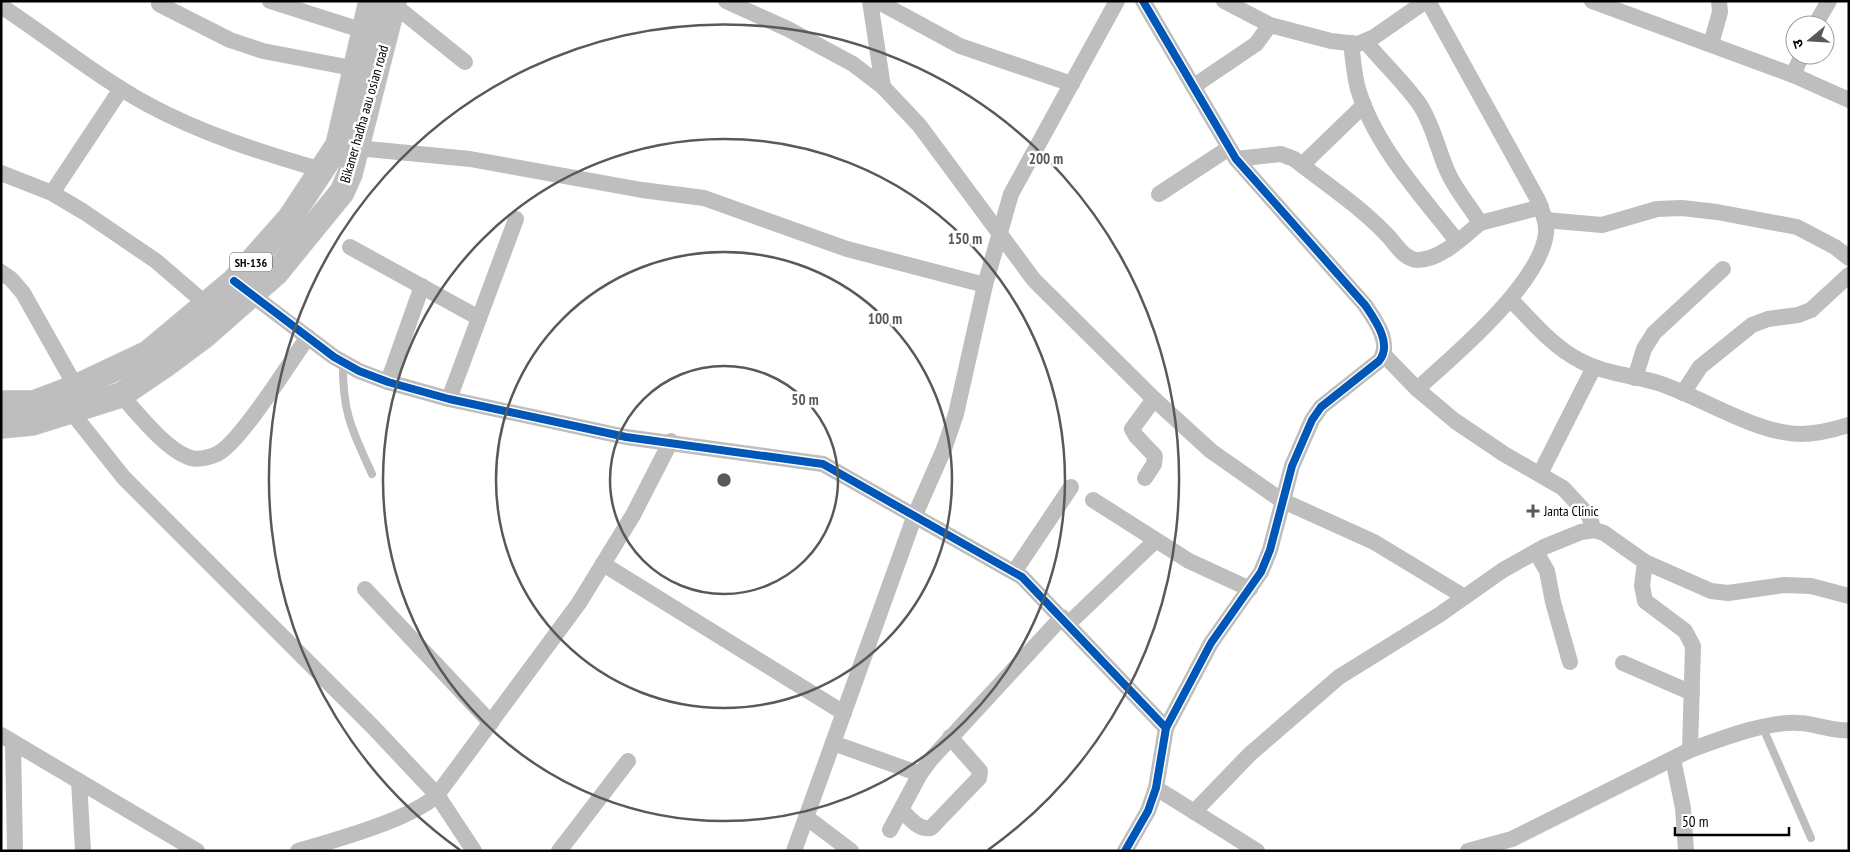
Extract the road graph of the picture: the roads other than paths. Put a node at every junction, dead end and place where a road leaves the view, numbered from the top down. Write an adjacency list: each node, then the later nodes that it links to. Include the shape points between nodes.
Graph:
1 (270, 1): 18 (street)
2 (726, 1): 27 (street, via 788,29 852,64)
3 (870, 1): 27 (street)
4 (877, 1): 25 (street, via 960,46)
5 (1117, 1): 25 (street)
6 (1142, 1): 26 (street)
7 (1224, 1): 15 (street)
8 (1427, 1): 19 (street, via 1374,37); 38 (street, via 1510,147)
9 (1592, 1): 20 (street)
10 (1719, 1): 20 (street, via 1720,12)
11 (1829, 1): 16 (street)
12 (386, 2): 18 (main road, Bikaner hadha aau osian road / SH-136); 21 (street); 31 (main road, Bikaner hadha aau osian road / SH-136)
13 (160, 4): 23 (street, via 230,40 263,51)
14 (1, 6): 28 (street)
15 (1250, 8): 17 (street)
16 (1821, 15)
17 (1270, 25): 19 (street, via 1331,41); 26 (street, via 1256,44)
18 (364, 31): 23 (main road, Bikaner hadha aau osian road / SH-136)
19 (1358, 42): 30 (street, via 1357,87); 40 (street, via 1419,104 1432,126 1446,169)
20 (1711, 44): 24 (street)
21 (465, 62)
22 (1798, 65): 24 (street)
23 (357, 69): 31 (main road, Bikaner hadha aau osian road / SH-136)
24 (1793, 75): 29 (street)
25 (1072, 84): 41 (street, via 1010,194)
26 (1194, 86): 32 (street)
27 (883, 87): 41 (street, via 919,125)
28 (121, 89): 34 (street, via 201,130); 36 (street)
29 (1849, 100)
30 (1364, 105): 33 (street); 42 (street, via 1390,151)
31 (348, 147): 34 (main road, Bikaner hadha aau osian road / SH-136); 48 (street, via 470,159 704,198 847,249); 50 (main road, Bikaner hadha aau osian road / SH-136, via 350,174 342,192 276,273)
32 (1233, 153): 33 (street, via 1281,154); 37 (street); 55 (street, via 1365,305 1378,325 1385,345)
33 (1302, 166): 42 (street, via 1362,210 1410,258 1432,257)
34 (322, 170): 50 (main road, Bikaner hadha aau osian road / SH-136)
35 (1, 174): 36 (street)
36 (52, 193): 52 (street, via 156,261)
37 (1159, 194)
38 (1543, 214): 40 (street); 44 (street, via 1602,225 1657,209 1717,212 1797,226); 51 (street, via 1543,245)
39 (516, 219): 53 (street)
40 (1480, 223): 42 (street)
41 (999, 230): 48 (street); 65 (street, via 1034,280)
42 (1457, 241)
43 (350, 247): 49 (street)
44 (1849, 258)
45 (1723, 269): 58 (street, via 1654,333 1644,349)
46 (1, 272): 63 (street, via 23,293)
47 (1849, 275): 61 (street, via 1812,310 1752,325 1700,367)
48 (985, 285): 76 (street, via 956,414)
49 (422, 286): 53 (street); 59 (street)
50 (243, 287): 52 (main road, Bikaner hadha aau osian road / SH-136); 54 (street); 62 (main road, Bikaner hadha aau osian road / SH-136, via 204,336)
51 (1511, 300): 57 (street, via 1563,350); 60 (street)
52 (206, 304): 63 (main road, Bikaner hadha aau osian road / SH-136, via 148,353)
53 (480, 318): 64 (street)
54 (308, 337): 56 (street); 62 (street, via 236,439 218,454 191,458 174,448)
55 (1384, 355): 60 (street); 75 (street, via 1321,407 1297,451)
56 (342, 362): 59 (street); 70 (lane, via 344,404 351,429)
57 (1594, 367): 58 (street); 71 (street)
58 (1636, 378): 61 (street)
59 (388, 382): 64 (street)
60 (1417, 389): 71 (street, via 1456,421)
61 (1683, 393): 67 (street, via 1744,420 1799,434)
62 (121, 395): 63 (main road, Bikaner hadha aau osian road / SH-136)
63 (68, 398): 66 (main road, Bikaner hadha aau osian road / SH-136); 68 (main road, Bikaner hadha aau osian road / SH-136, via 32,423); 105 (street, via 124,478)
64 (449, 399): 69 (street, via 626,437)
65 (1154, 399): 72 (street, via 1132,429 1155,456); 75 (street, via 1211,451)
66 (1, 403)
67 (1849, 425)
68 (1, 426)
69 (671, 441): 76 (street, via 823,464); 81 (street, via 633,515)
70 (372, 474)
71 (1540, 474): 77 (street, via 1563,488 1576,501 1589,516)
72 (1145, 478)
73 (1071, 488): 82 (street)
74 (1093, 500): 78 (street)
75 (1281, 500): 84 (street, via 1270,550); 85 (street, via 1374,542)
76 (915, 515): 82 (street); 91 (street)
77 (1594, 530): 79 (street, via 1581,532); 80 (street, via 1604,533)
78 (1155, 541): 84 (street, via 1189,561); 87 (street)
79 (1536, 552): 85 (street); 88 (street, via 1547,571 1552,602)
80 (1645, 562): 86 (street, via 1711,591 1728,593 1811,586); 90 (street, via 1642,586 1645,600 1686,631 1693,646)
81 (603, 564): 91 (street); 92 (street, via 579,603)
82 (1014, 572): 87 (street, via 1038,591)
83 (365, 589): 92 (street)
84 (1250, 589): 93 (street, via 1211,643)
85 (1463, 596): 107 (street, via 1439,615 1339,677 1250,754)
86 (1849, 596)
87 (1065, 620): 93 (street); 96 (street)
88 (1570, 662)
89 (1623, 663): 90 (street)
90 (1692, 693): 99 (street)
91 (844, 713): 98 (street)
92 (491, 723): 105 (street)
93 (1166, 728): 104 (street)
94 (1763, 728): 95 (street, via 1799,722); 99 (street); 110 (lane)
95 (1849, 730)
96 (950, 737): 102 (street); 106 (street, via 980,771 979,778 931,828 918,826)
97 (7, 738): 103 (street); 113 (street)
98 (833, 743): 102 (street); 108 (street)
99 (1690, 750): 100 (street)
100 (1673, 759): 122 (street, via 1512,839); 123 (street, via 1683,808)
101 (628, 761): 118 (street)
102 (920, 774): 106 (street)
103 (79, 781): 114 (street); 115 (street)
104 (1156, 788): 107 (street); 121 (street, via 1148,811)
105 (437, 795): 111 (street, via 417,809); 117 (street)
106 (901, 810): 109 (street)
107 (1194, 812): 112 (street)
108 (806, 816): 119 (street); 120 (street)
109 (890, 830)
110 (1811, 838)
111 (336, 846): 116 (street)
112 (1246, 849)
113 (14, 851)
114 (83, 851)
115 (197, 851)
116 (298, 851)
117 (474, 851)
118 (559, 851)
119 (794, 851)
120 (851, 851)
121 (1126, 851)
122 (1468, 851)
123 (1686, 851)

